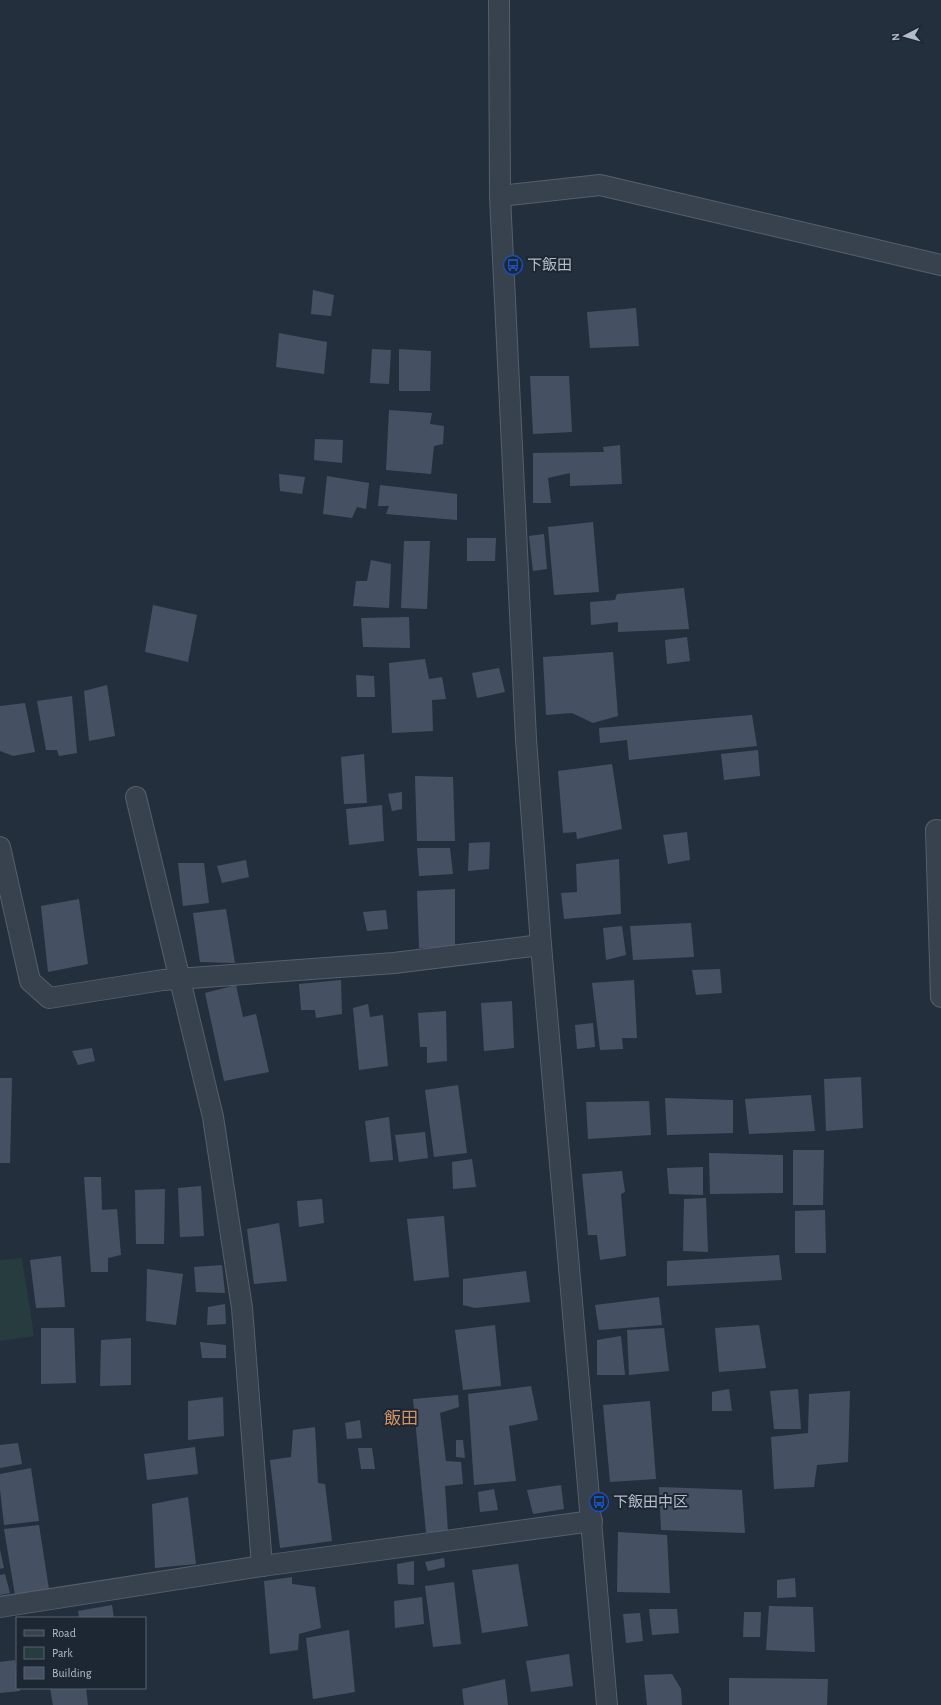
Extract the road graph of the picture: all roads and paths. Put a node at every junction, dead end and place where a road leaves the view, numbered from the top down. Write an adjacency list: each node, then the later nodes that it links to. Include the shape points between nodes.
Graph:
1 (499, 0): 2 (street)
2 (500, 196): 3 (street, via 600,185); 7 (street, via 526,740)
3 (941, 265)
4 (136, 797): 8 (street)
5 (941, 831): 9 (street, via 936,830)
6 (0, 847): 8 (street, via 30,981 49,998)
7 (541, 945): 8 (street, via 394,963); 10 (street)
8 (179, 978): 11 (street, via 213,1118 242,1308)
9 (941, 997)
10 (592, 1521): 11 (street); 13 (street)
11 (262, 1566): 12 (street)
12 (0, 1607)
13 (607, 1705)

